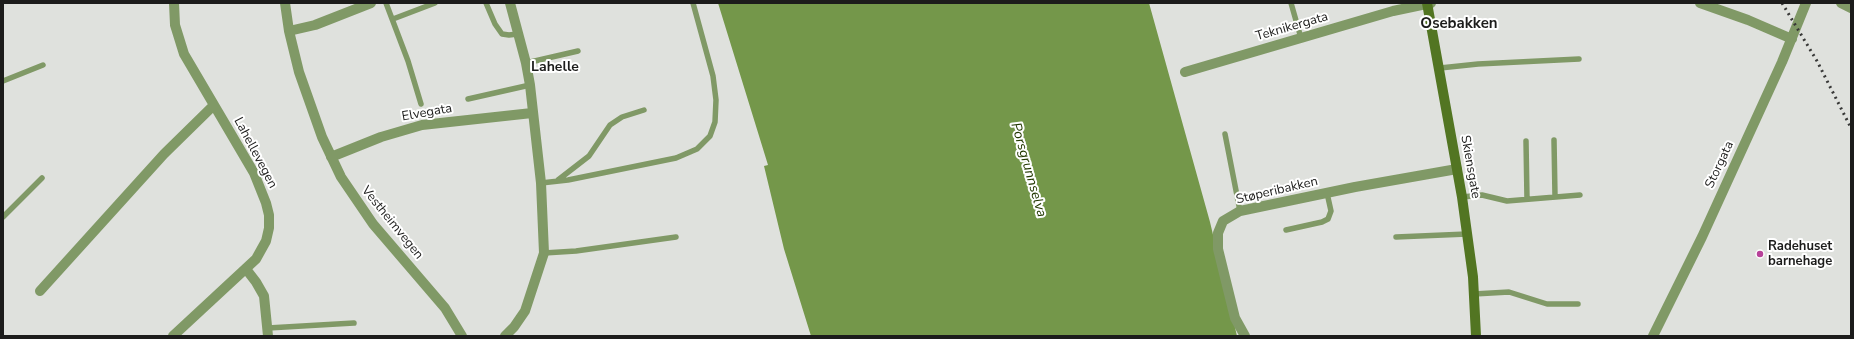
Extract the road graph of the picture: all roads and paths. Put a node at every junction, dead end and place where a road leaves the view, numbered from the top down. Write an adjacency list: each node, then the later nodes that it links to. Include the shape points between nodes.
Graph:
1 (174, 3): 32 (street, Lahellevegen, via 175,25 184,54)
2 (285, 3): 18 (street, Vestheimvegen)
3 (371, 3): 14 (street)
4 (386, 3): 17 (lane)
5 (435, 3): 17 (lane)
6 (486, 3): 19 (lane, via 502,34)
7 (510, 3): 19 (street)
8 (693, 3): 41 (lane, via 713,76 715,122 710,136 697,149 676,158)
9 (1291, 3): 20 (lane)
10 (1428, 3): 15 (street, Teknikergata); 26 (street, Skiensgate)
11 (1700, 3): 21 (street)
12 (1806, 3): 21 (street, Storgata)
13 (1841, 3): 16 (street)
14 (360, 5): 18 (street, via 315,25)
15 (1392, 7): 20 (street, Teknikergata)
16 (1851, 8)
17 (393, 19): 31 (lane)
18 (289, 31): 38 (street, Vestheimvegen, via 299,72)
19 (518, 34): 24 (street)
20 (1302, 38): 27 (street, Teknikergata)
21 (1792, 39): 61 (street, Storgata)
22 (578, 51): 24 (lane)
23 (1579, 59): 26 (lane)
24 (526, 63): 29 (street)
25 (43, 65): 28 (lane)
26 (1440, 68): 39 (street, Skiensgate)
27 (1185, 72)
28 (3, 81)
29 (530, 85): 30 (lane); 34 (street)
30 (468, 99)
31 (421, 104)
32 (214, 105): 55 (street, Lahellevegen, via 254,174 263,192 269,215 266,241); 56 (street, via 164,154)
33 (644, 110): 41 (lane, via 622,117 610,125 589,156)
34 (532, 113): 38 (street, Elvegata, via 422,125 381,137); 42 (street)
35 (1225, 134): 48 (lane)
36 (1554, 140): 45 (lane)
37 (1526, 141): 47 (lane)
38 (331, 158): 63 (street, Vestheimvegen, via 373,224 445,308)
39 (1457, 169): 43 (street, Støperibakken); 46 (street, Skiensgate)
40 (42, 178): 49 (lane)
41 (557, 181): 42 (lane)
42 (541, 183): 54 (street)
43 (1327, 193): 48 (street, Støperibakken); 50 (lane, via 1331,211 1328,219)
44 (1580, 195): 45 (lane)
45 (1555, 196): 47 (lane)
46 (1462, 197): 47 (lane, via 1482,195 1507,201); 51 (street, Skiensgate)
47 (1527, 199)
48 (1240, 211): 65 (street, Støperibakken, via 1223,221 1218,233 1218,249 1236,318)
49 (3, 217)
50 (1286, 230)
51 (1467, 234): 53 (lane); 57 (street, Skiensgate)
52 (676, 237): 54 (lane)
53 (1396, 237)
54 (544, 253): 64 (street, via 525,311)
55 (246, 269): 60 (street, via 264,296); 62 (street, Lahellevegen)
56 (40, 291)
57 (1474, 294): 58 (lane, via 1509,292 1547,304); 66 (street, Skiensgate)
58 (1578, 304)
59 (354, 323): 60 (lane)
60 (268, 332)
61 (1655, 335)
62 (173, 336)
63 (462, 336)
64 (504, 336)
65 (1245, 336)
66 (1476, 336)

